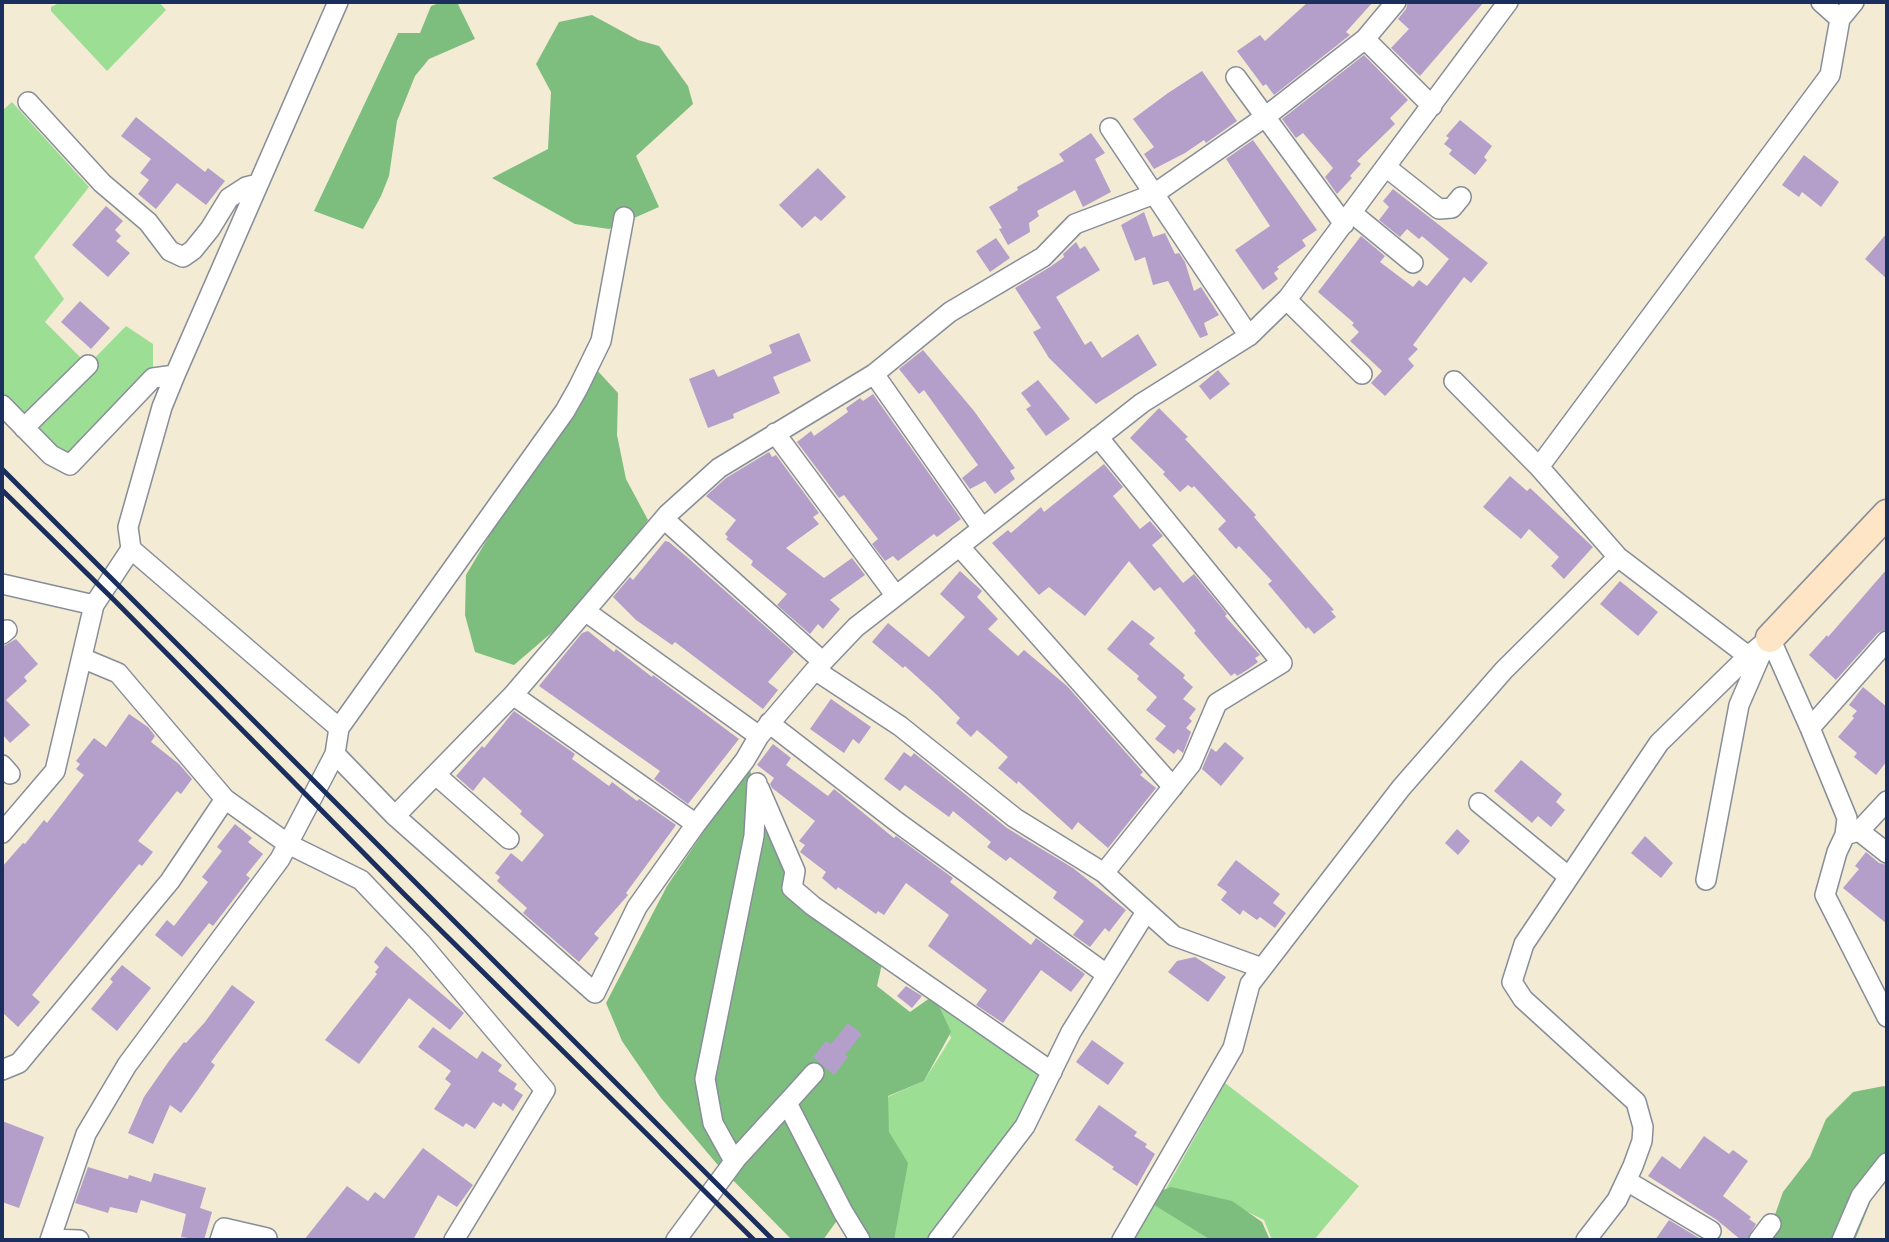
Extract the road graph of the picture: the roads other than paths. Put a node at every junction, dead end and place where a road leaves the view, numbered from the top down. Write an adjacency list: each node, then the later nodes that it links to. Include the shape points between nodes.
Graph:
1 (338, 2): 14 (street)
2 (1396, 2): 7 (street)
3 (1508, 2): 10 (street)
4 (1821, 2): 6 (street)
5 (1854, 2): 6 (street)
6 (1840, 19): 31 (street, via 1830,75)
7 (1365, 38): 10 (street); 11 (street)
8 (1236, 77): 11 (street)
9 (28, 102): 14 (street, via 102,183 148,222 170,251 183,257 210,229 229,198)
10 (1432, 106): 13 (street)
11 (1265, 117): 15 (street); 18 (street)
12 (1110, 128): 15 (street)
13 (1386, 167): 16 (street, via 1439,209 1452,208); 18 (street)
14 (258, 184): 23 (street)
15 (1154, 194): 21 (street); 24 (street, via 1074,223 1043,257 950,312)
16 (1461, 197)
17 (624, 217): 48 (street, via 601,341 578,388)
18 (1348, 218): 19 (street); 20 (street)
19 (1413, 263)
20 (1287, 300): 21 (street); 25 (street)
21 (1249, 336): 30 (street, via 1142,403)
22 (88, 365): 28 (street)
23 (175, 374): 28 (street, via 153,378 70,465 51,455); 36 (street, via 128,527)
24 (874, 374): 29 (street); 34 (street)
25 (1362, 374)
26 (1454, 381): 31 (street)
27 (2, 405): 28 (street)
28 (24, 428)
29 (775, 433): 33 (street, via 719,468); 39 (street)
30 (1098, 437): 34 (street); 55 (street, via 1282,663 1217,703 1191,764)
31 (1539, 467): 37 (street)
32 (1887, 514): 42 (street)
33 (664, 519): 41 (street); 46 (street)
34 (982, 528): 35 (street)
35 (959, 546): 39 (street); 55 (street)
36 (131, 549): 40 (street); 48 (street)
37 (1618, 557): 44 (street); 70 (street, via 1504,670 1409,778)
38 (2, 584): 40 (street)
39 (896, 596): 46 (street, via 856,627)
40 (94, 605): 45 (street)
41 (585, 611): 47 (street); 50 (street)
42 (1768, 640): 44 (street); 49 (street); 68 (street, via 1739,705)
43 (1887, 640): 49 (street)
44 (1748, 656): 67 (street, via 1659,743)
45 (82, 658): 56 (street, via 118,673); 61 (street, via 55,771)
46 (819, 666): 50 (street); 66 (street, via 1015,818)
47 (513, 695): 53 (street); 60 (street)
48 (339, 728): 51 (street)
49 (1810, 728): 62 (street)
50 (764, 730): 52 (street); 71 (street)
51 (335, 754): 59 (street); 64 (street)
52 (745, 760): 54 (street); 60 (street)
53 (436, 775): 59 (street); 63 (street)
54 (757, 783): 74 (street, via 795,871 792,888); 77 (street, via 754,836 705,1079 713,1123)
55 (1174, 787): 66 (street)
56 (225, 799): 64 (street); 73 (street, via 170,881 19,1063)
57 (1887, 801): 62 (street)
58 (1479, 803): 67 (street)
59 (395, 816): 60 (street, via 595,993 637,907)
60 (696, 824)
61 (2, 833)
62 (1852, 833): 65 (street); 72 (street, via 1837,852 1825,895)
63 (509, 839)
64 (288, 844): 85 (street, via 127,1065 86,1134); 88 (street, via 361,880 421,943 545,1090)
65 (1887, 853)
66 (1104, 873): 69 (street)
67 (1569, 877): 79 (street, via 1524,944 1512,982 1523,999 1636,1102 1642,1141)
68 (1706, 880)
69 (1146, 912): 70 (street, via 1174,936); 71 (street)
70 (1262, 968): 92 (street, via 1250,984 1233,1048)
71 (1106, 974): 74 (street)
72 (1887, 1017)
73 (2, 1070)
74 (1052, 1072): 91 (street, via 1025,1126)
75 (814, 1073): 76 (street)
76 (788, 1102): 77 (street); 90 (street)
77 (736, 1159): 89 (street)
78 (1887, 1163): 81 (street)
79 (1627, 1181): 83 (street); 93 (street)
80 (1887, 1184): 81 (street)
81 (1861, 1196): 95 (street)
82 (1770, 1224): 94 (street)
83 (1711, 1231)
84 (267, 1238): 87 (street, via 224,1228)
85 (51, 1239): 86 (street)
86 (79, 1240)
87 (220, 1240)
88 (454, 1240)
89 (676, 1240)
90 (860, 1240)
91 (938, 1240)
92 (1122, 1240)
93 (1586, 1240)
94 (1759, 1240)
95 (1842, 1240)

